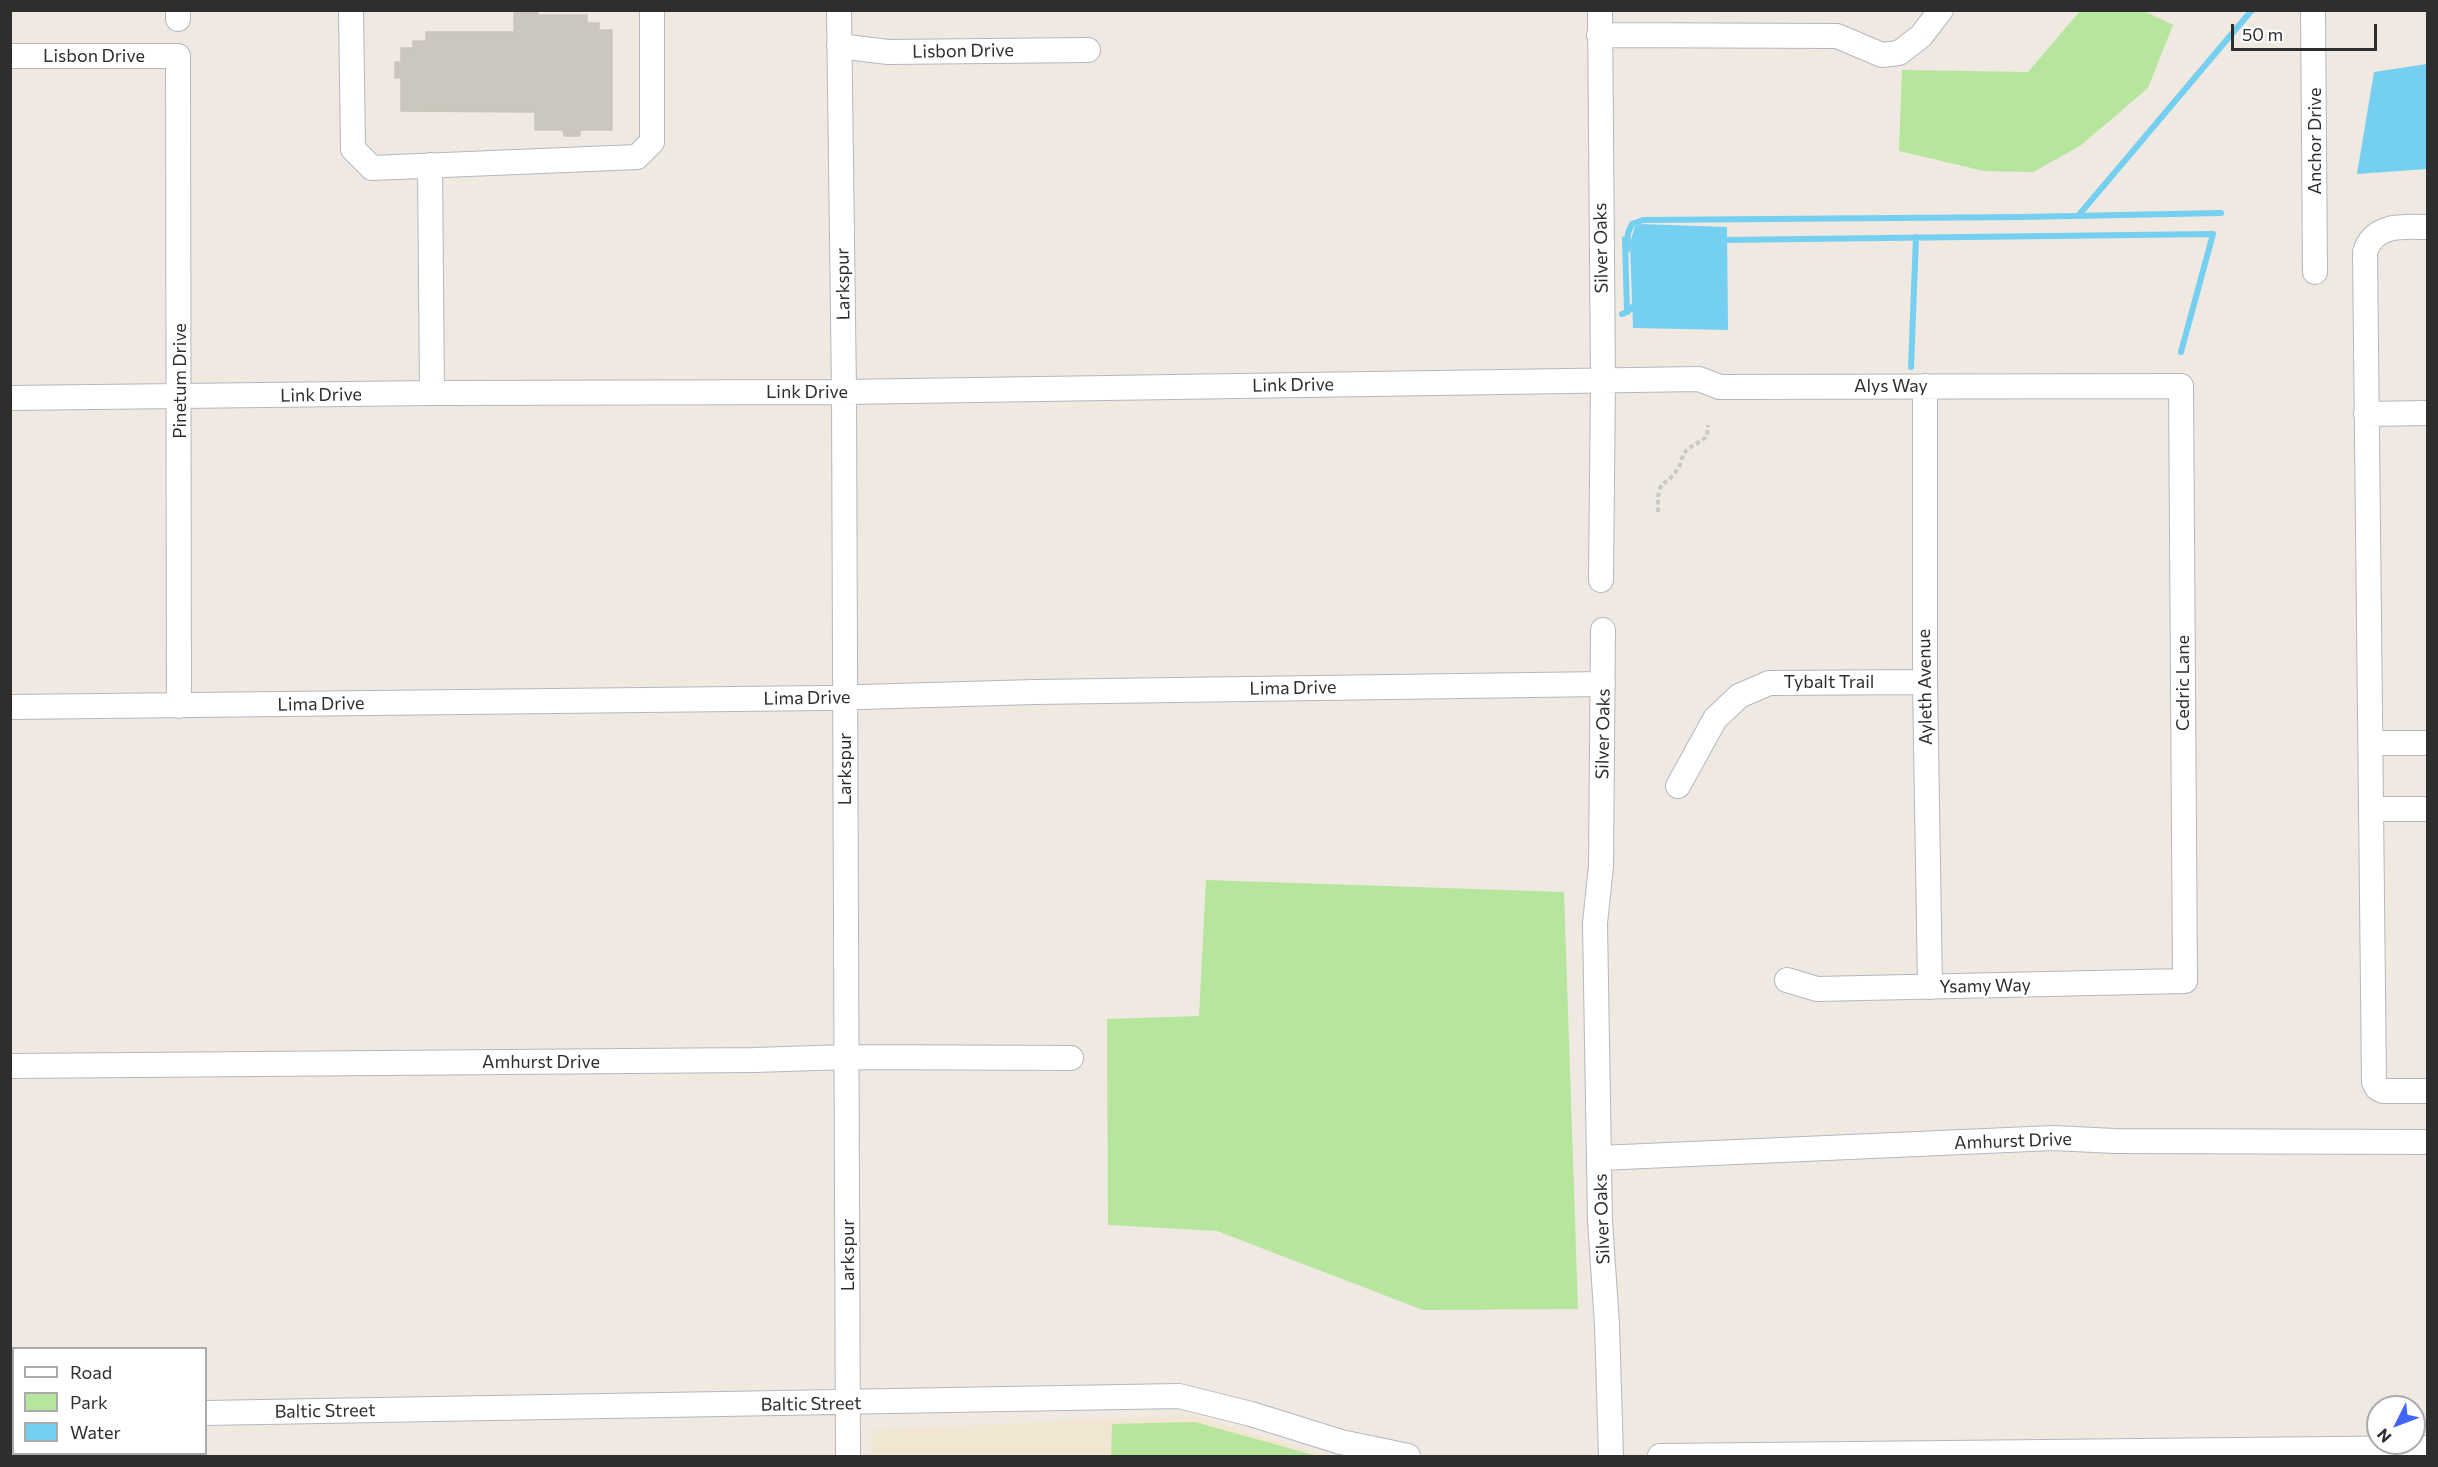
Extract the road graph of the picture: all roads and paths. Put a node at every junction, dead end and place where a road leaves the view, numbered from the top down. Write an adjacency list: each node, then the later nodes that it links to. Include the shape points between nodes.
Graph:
1 (351, 10): 12 (street, via 353,148 372,168)
2 (652, 10): 12 (street, via 652,142 637,157)
3 (839, 10): 8 (street, Larkspur)
4 (1600, 10): 7 (street, Silver Oaks)
5 (1941, 10): 7 (street, via 1914,42 1899,53 1882,55 1837,36)
6 (2313, 10): 14 (street, Anchor Drive)
7 (1599, 35): 15 (street, Silver Oaks)
8 (839, 46): 9 (street, Lisbon Drive, via 888,52); 18 (street, Larkspur)
9 (1088, 50)
10 (10, 56): 11 (street, Lisbon Drive)
11 (178, 56): 20 (street, Pinetum Drive)
12 (430, 165): 19 (street)
13 (2427, 227): 23 (street, via 2391,227 2367,243)
14 (2315, 272)
15 (1603, 380): 16 (street, Alys Way, via 1699,379 1720,387); 18 (street, Link Drive); 26 (street, Silver Oaks)
16 (1925, 386): 17 (street, Alys Way); 28 (street, Ayleth Avenue)
17 (2181, 386): 39 (street, Cedric Lane)
18 (844, 392): 19 (street, Link Drive); 30 (street, Larkspur)
19 (432, 393): 20 (street, Link Drive)
20 (180, 397): 21 (street, Link Drive); 31 (street, Pinetum Drive)
21 (10, 398)
22 (2427, 413): 23 (street)
23 (2366, 414): 33 (street)
24 (1708, 425): 25 (path, via 1707,436 1686,450 1676,472 1660,485)
25 (1658, 512)
26 (1601, 580)
27 (1603, 630): 29 (street, Silver Oaks)
28 (1924, 682): 35 (street, Tybalt Trail, via 1769,683 1739,696 1715,719); 40 (street, Ayleth Avenue)
29 (1603, 684): 30 (street, Lima Drive, via 1059,691); 46 (street, Silver Oaks, via 1601,866 1595,923)
30 (845, 698): 31 (street, Lima Drive); 41 (street, Larkspur)
31 (179, 706): 32 (street, Lima Drive)
32 (10, 707)
33 (2371, 743): 34 (street); 36 (street)
34 (2427, 743)
35 (1678, 786)
36 (2371, 809): 37 (street); 44 (street, via 2373,1082 2382,1091)
37 (2427, 809)
38 (1787, 980): 40 (street, Ysamy Way, via 1817,989)
39 (2185, 981): 40 (street, Ysamy Way)
40 (1930, 987)
41 (848, 1057): 42 (street, Amhurst Drive); 43 (street, Amhurst Drive); 47 (street, Larkspur)
42 (1071, 1058)
43 (10, 1066)
44 (2427, 1091)
45 (2427, 1142): 46 (street, Amhurst Drive, via 2053,1138)
46 (1600, 1158): 52 (street, Silver Oaks)
47 (848, 1403): 48 (street, Baltic Street); 50 (street, Larkspur); 51 (street, Baltic Street, via 1179,1396 1341,1442)
48 (207, 1413)
49 (2427, 1448): 53 (street)
50 (848, 1456)
51 (1408, 1456)
52 (1611, 1456)
53 (1660, 1456)

